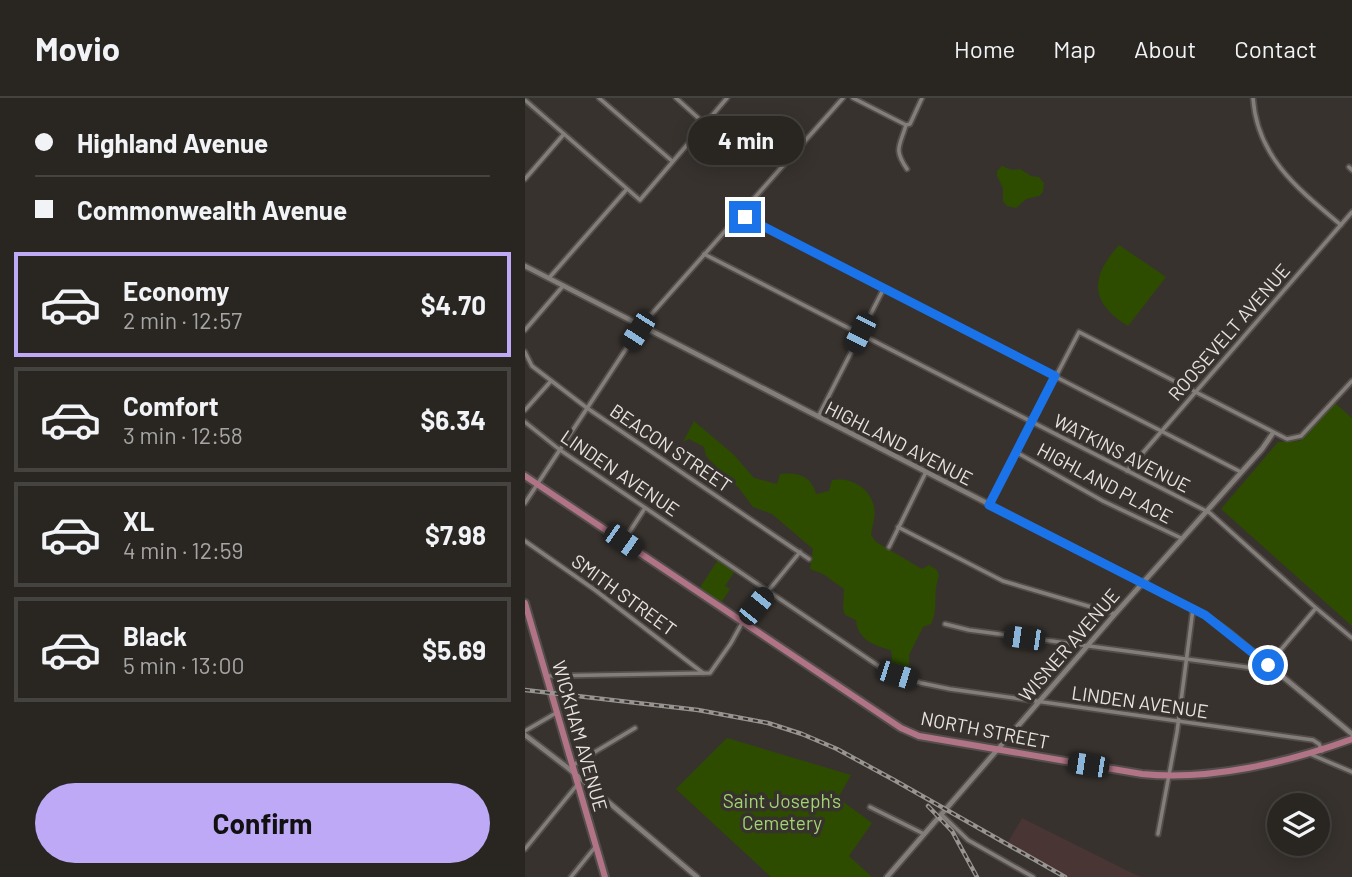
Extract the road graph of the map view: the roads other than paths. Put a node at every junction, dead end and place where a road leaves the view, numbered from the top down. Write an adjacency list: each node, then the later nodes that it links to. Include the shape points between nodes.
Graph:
1 (599, 98): 12 (street)
2 (675, 98): 9 (street)
3 (727, 98): 9 (street)
4 (843, 98): 17 (street)
5 (853, 98): 10 (street)
6 (922, 98): 10 (street)
7 (1253, 98): 18 (street, via 1270,155)
8 (525, 100): 11 (street)
9 (705, 124): 12 (street)
10 (906, 125): 13 (street, via 897,150)
11 (564, 134): 14 (street); 15 (street)
12 (672, 162): 15 (street, via 640,201)
13 (907, 169)
14 (525, 179)
15 (627, 189): 21 (street)
16 (1352, 212): 18 (street, ROOSEVELT AVENUE)
17 (739, 214): 19 (street); 23 (street)
18 (1341, 225): 31 (street, ROOSEVELT AVENUE)
19 (704, 254): 24 (street); 26 (street, WATKINS AVENUE)
20 (525, 266): 21 (street, HIGHLAND AVENUE)
21 (549, 278): 22 (street, HIGHLAND AVENUE)
22 (563, 286): 24 (street, HIGHLAND AVENUE); 25 (street)
23 (884, 288): 26 (street); 28 (street)
24 (641, 326): 32 (street); 34 (street, HIGHLAND AVENUE)
25 (525, 330)
26 (860, 333): 34 (street); 36 (street, WATKINS AVENUE)
27 (525, 352): 29 (street, BEACON STREET, via 532,366)
28 (1055, 376): 31 (street, via 1079,332); 36 (street); 37 (street)
29 (551, 381): 32 (street, BEACON STREET); 33 (street)
30 (1352, 382): 38 (street, via 1301,436 1287,439)
31 (1195, 391): 37 (street, ROOSEVELT AVENUE); 38 (street)
32 (587, 408): 39 (street); 55 (street, BEACON STREET)
33 (525, 410)
34 (818, 416): 42 (street, HIGHLAND AVENUE)
35 (525, 422): 39 (street, LINDEN AVENUE)
36 (1031, 422): 40 (street); 41 (street, WATKINS AVENUE)
37 (1161, 430): 41 (street, ROOSEVELT AVENUE); 43 (street)
38 (1273, 433): 43 (street, WISNER AVENUE)
39 (560, 450): 45 (street); 48 (street, LINDEN AVENUE)
40 (1016, 452): 47 (street); 51 (street, HIGHLAND PLACE)
41 (1127, 471): 49 (street, WATKINS AVENUE)
42 (926, 472): 47 (street, HIGHLAND AVENUE); 50 (street)
43 (1241, 472): 49 (street, WISNER AVENUE)
44 (525, 476): 45 (main road, NORTH STREET)
45 (538, 484): 46 (street); 53 (main road, NORTH STREET)
46 (525, 503)
47 (989, 505): 57 (street, HIGHLAND AVENUE)
48 (645, 508): 53 (street); 58 (street, LINDEN AVENUE)
49 (1205, 511): 51 (street, WISNER AVENUE); 60 (street, WATKINS AVENUE)
50 (898, 527): 54 (street); 62 (street, via 1003,580)
51 (1181, 538): 57 (street, WISNER AVENUE)
52 (525, 541): 70 (street, SMITH STREET)
53 (623, 541): 63 (main road, NORTH STREET)
54 (888, 547)
55 (800, 552): 56 (street, BEACON STREET); 58 (street)
56 (809, 559)
57 (1143, 583): 61 (street, HIGHLAND AVENUE); 62 (street, WISNER AVENUE)
58 (770, 590): 63 (street); 72 (street, LINDEN AVENUE, via 897,675 950,689)
59 (525, 603): 71 (main road, WICKHAM AVENUE)
60 (1316, 608): 65 (street, WATKINS AVENUE); 68 (street)
61 (1193, 609): 67 (street); 68 (street, HIGHLAND AVENUE)
62 (1115, 614): 66 (street, WISNER AVENUE)
63 (742, 623): 70 (street, via 714,669); 78 (main road, NORTH STREET, via 908,732)
64 (945, 624): 66 (street)
65 (1352, 638)
66 (1087, 646): 67 (street); 72 (street, WISNER AVENUE)
67 (1186, 660): 69 (street); 74 (street)
68 (1268, 665): 69 (street, HIGHLAND AVENUE)
69 (1276, 671): 77 (street, HIGHLAND AVENUE)
70 (705, 674): 71 (street)
71 (546, 676): 73 (main road, WICKHAM AVENUE)
72 (1038, 702): 74 (street, LINDEN AVENUE); 78 (street, WISNER AVENUE)
73 (556, 713): 76 (street); 81 (main road, WICKHAM AVENUE)
74 (1178, 721): 79 (street, LINDEN AVENUE, via 1313,740); 84 (street)
75 (635, 728): 81 (street)
76 (525, 733): 83 (street)
77 (1352, 736): 79 (main road, NORTH STREET)
78 (999, 750): 84 (main road, NORTH STREET); 87 (street, WISNER AVENUE)
79 (1322, 751): 80 (main road, NORTH STREET)
80 (1307, 755): 82 (street); 84 (main road, NORTH STREET)
81 (573, 765): 83 (main road, WICKHAM AVENUE)
82 (1352, 772)
83 (575, 774): 85 (main road, WICKHAM AVENUE); 94 (street)
84 (1170, 777): 88 (street)
85 (577, 785): 90 (main road, WICKHAM AVENUE); 91 (street)
86 (870, 807): 89 (street)
87 (942, 816): 89 (street, WISNER AVENUE); 96 (street, via 968,840)
88 (1158, 834)
89 (925, 835): 95 (street, WISNER AVENUE)
90 (596, 846): 92 (street); 93 (main road, WICKHAM AVENUE)
91 (525, 849)
92 (571, 877)
93 (605, 877)
94 (697, 877)
95 (887, 877)
96 (1033, 877)

